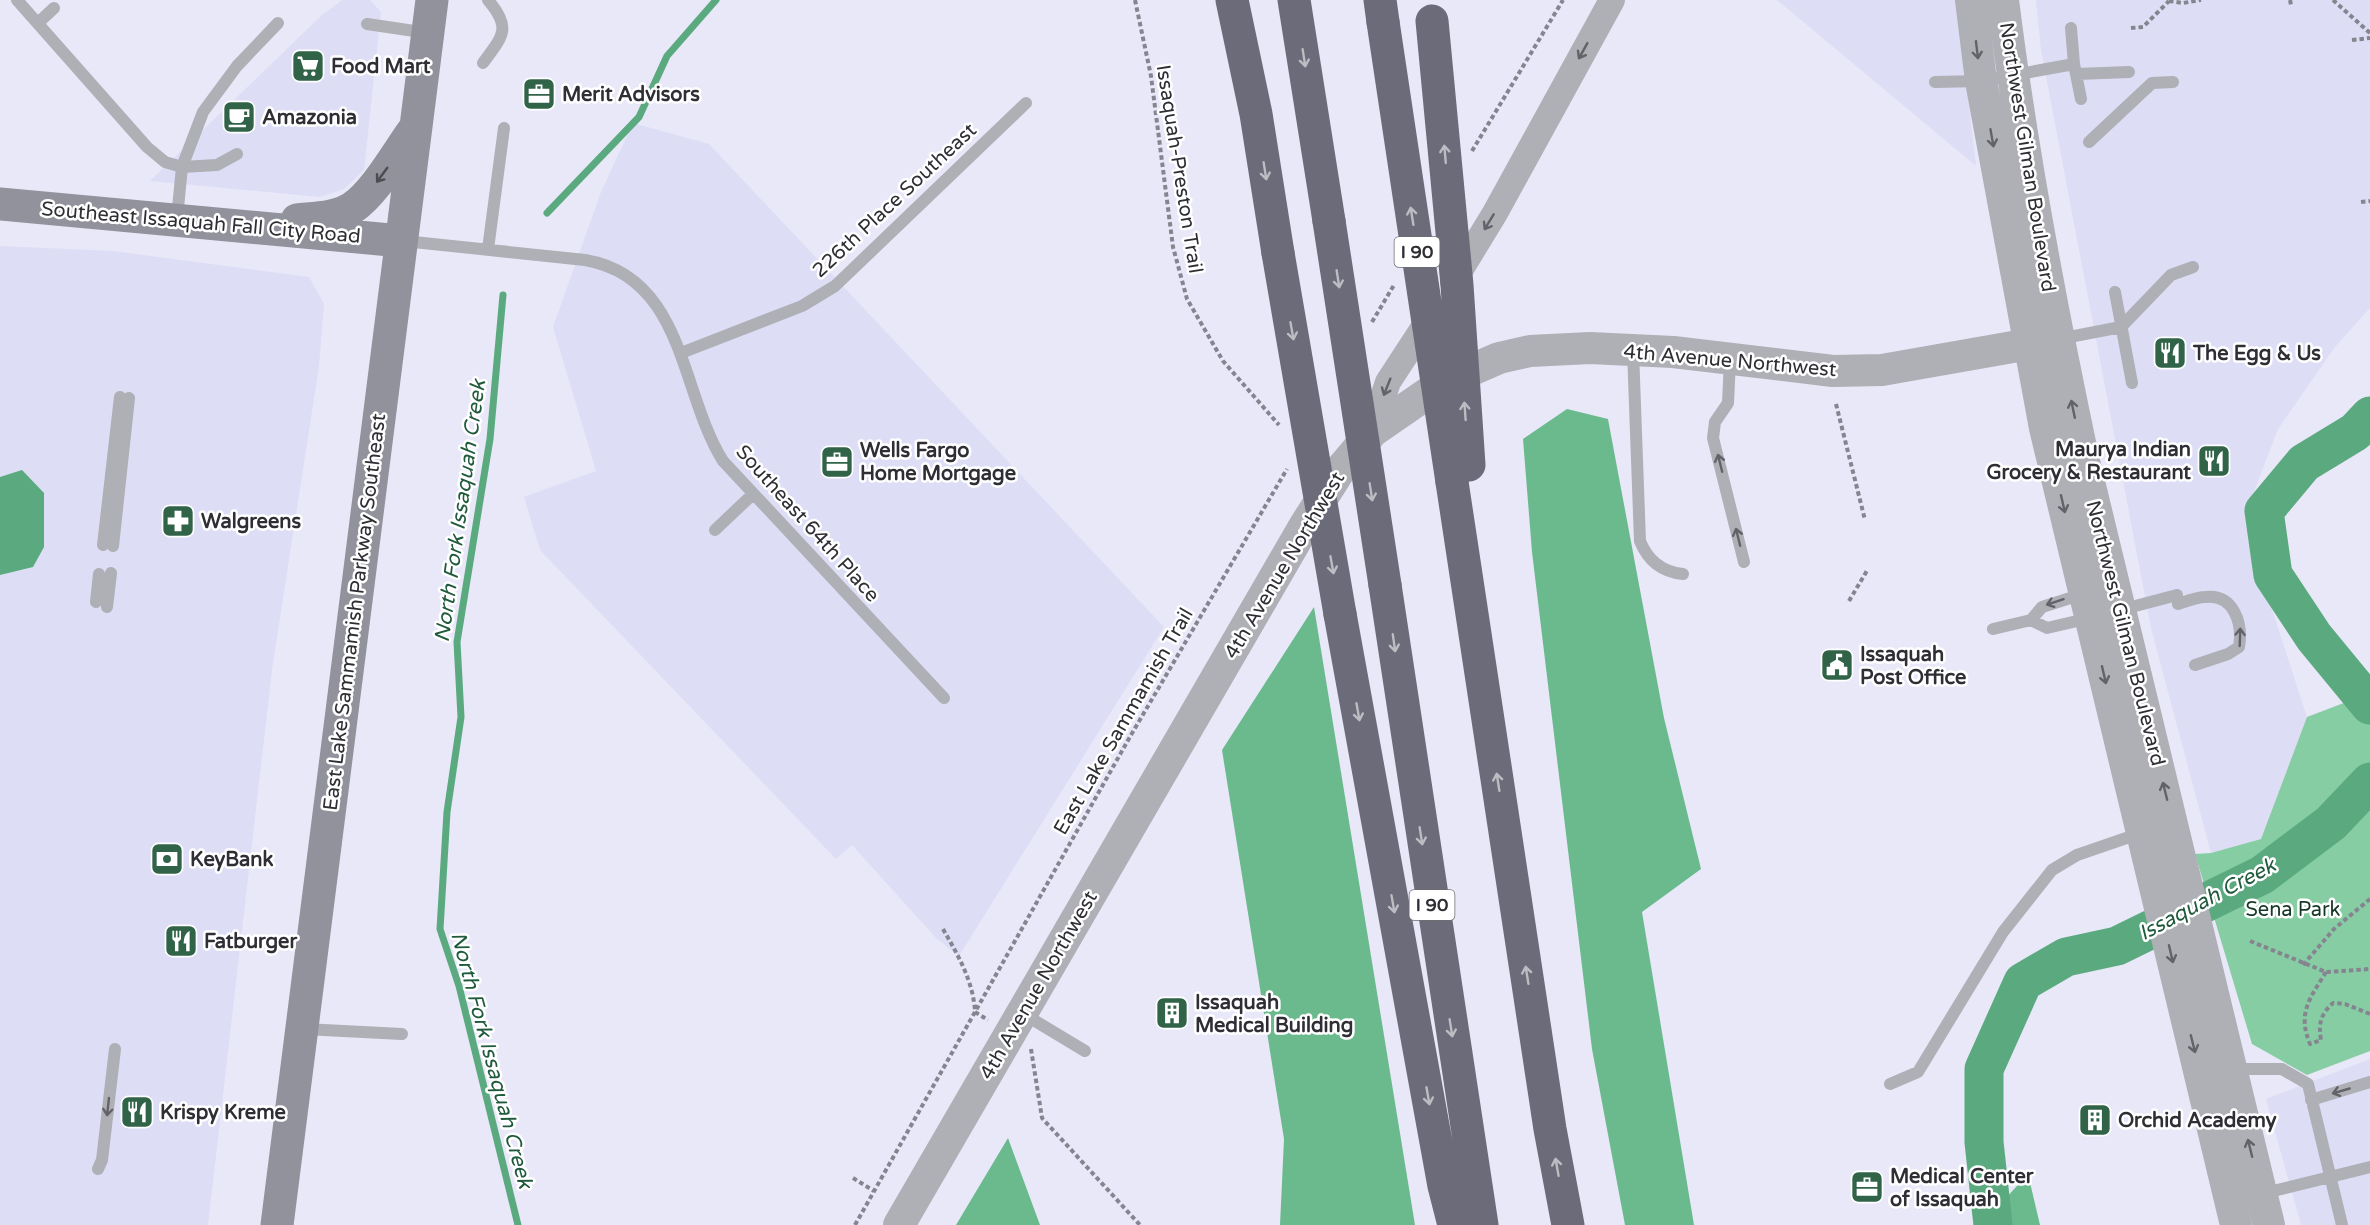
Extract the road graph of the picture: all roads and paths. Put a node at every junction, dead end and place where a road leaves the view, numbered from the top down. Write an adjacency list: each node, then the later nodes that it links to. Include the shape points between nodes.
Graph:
1 (17, 0): 16 (lane)
2 (432, 0): 21 (main road, East Lake Sammamish Parkway Southeast)
3 (488, 0): 25 (lane, via 501,15 503,25 501,39)
4 (1135, 0): 57 (path, Issaquah-Preston Trail, via 1151,76 1173,247 1187,299 1223,361)
5 (1232, 0): 104 (highway, one-way to 104, bridge, via 1256,114 1341,614)
6 (1294, 0): 105 (highway, I 90, one-way to 105, bridge)
7 (1612, 0): 56 (street, one-way to 56, via 1495,213 1388,382 1383,397)
8 (1971, 0): 29 (street, Northwest Gilman Boulevard, one-way to 29)
9 (2003, 0): 28 (street, Northwest Gilman Boulevard)
10 (2169, 0): 11 (path); 20 (path, via 2143,27)
11 (2201, 0)
12 (2333, 0): 22 (path)
13 (54, 8): 16 (lane)
14 (1432, 10): 59 (highway, one-way to 14, bridge, via 1457,285)
15 (1381, 11): 59 (highway, I 90, one-way to 15, bridge)
16 (38, 23): 38 (lane, via 147,147 165,162)
17 (278, 24): 38 (lane, via 237,66 203,112)
18 (367, 24): 21 (lane)
19 (2071, 28): 26 (lane)
20 (2131, 28)
21 (428, 33): 34 (main road, East Lake Sammamish Parkway Southeast)
22 (2370, 33)
23 (2370, 38): 24 (path)
24 (2352, 40)
25 (483, 63)
26 (2076, 69): 27 (lane); 28 (lane); 32 (lane)
27 (2128, 72)
28 (2012, 75): 29 (lane); 49 (street, Northwest Gilman Boulevard)
29 (1982, 81): 30 (lane); 49 (street, Northwest Gilman Boulevard, one-way to 49)
30 (1935, 82)
31 (2174, 82): 36 (lane, via 2152,83)
32 (2081, 99)
33 (1026, 103): 51 (lane, 226th Place Southeast, via 835,286 802,306)
34 (416, 127): 43 (main road, one-way to 43, via 366,196 352,208 330,217); 44 (main road, East Lake Sammamish Parkway Southeast)
35 (504, 128): 45 (lane)
36 (2089, 142)
37 (237, 154): 38 (lane, via 217,165)
38 (182, 167): 42 (lane)
39 (2370, 201): 40 (path)
40 (2361, 202)
41 (0, 204): 42 (main road, Southeast Issaquah Fall City Road)
42 (177, 220): 43 (main road, Southeast Issaquah Fall City Road)
43 (245, 226): 44 (main road, Southeast Issaquah Fall City Road)
44 (401, 241): 45 (lane, Southeast 64th Place); 85 (main road, East Lake Sammamish Parkway Southeast)
45 (488, 249): 51 (lane, Southeast 64th Place, via 585,260 611,267 625,275 658,308)
46 (2193, 267): 48 (lane, via 2170,275)
47 (2115, 292): 48 (lane)
48 (2121, 327): 49 (lane); 53 (lane)
49 (2043, 342): 52 (street, 4th Avenue Northwest, via 1882,370 1833,370); 70 (street, Northwest Gilman Boulevard, one-way to 49); 70 (street, Northwest Gilman Boulevard, one-way to 70, via 2075,554)
50 (1633, 351): 52 (street, 4th Avenue Northwest); 56 (street, 4th Avenue Northwest, via 1572,348 1499,358 1444,382); 67 (lane, via 1640,541 1652,561 1664,570)
51 (681, 352): 60 (lane, Southeast 64th Place, via 707,432)
52 (1731, 358): 64 (lane, one-way to 52, via 1713,438 1715,422 1728,403)
53 (2133, 383)
54 (125, 398): 63 (lane)
55 (1836, 404): 61 (path)
56 (1384, 423): 84 (street, 4th Avenue Northwest, via 1340,470 1305,525)
57 (1286, 432)
58 (1288, 467): 82 (path, East Lake Sammamish Trail)
59 (1461, 476): 106 (highway, one-way to 59, via 1550,1130 1478,647)
60 (753, 494): 62 (lane); 74 (lane, Southeast 64th Place)
61 (1865, 520)
62 (715, 530)
63 (108, 545)
64 (1744, 562)
65 (1868, 569): 68 (path)
66 (105, 573): 69 (lane)
67 (1683, 574)
68 (1849, 601)
69 (101, 605)
70 (2101, 609): 71 (lane, via 2047,628); 71 (lane, one-way to 71, via 2042,606); 73 (lane, one-way to 70, via 2240,647 2238,619 2233,608 2220,598 2207,596); 75 (street, Northwest Gilman Boulevard)
71 (2031, 620): 72 (lane)
72 (1993, 629)
73 (2195, 665)
74 (944, 698)
75 (2157, 828): 90 (street, Northwest Gilman Boulevard, via 2184,868); 92 (lane, via 2077,855 2052,870 2003,932 1918,1072); 107 (street, Northwest Gilman Boulevard, one-way to 107, via 2153,880)
76 (2370, 899): 79 (path, via 2334,929)
77 (942, 929): 82 (path, via 959,956 974,993)
78 (2250, 941): 79 (path)
79 (2303, 965): 81 (path)
80 (2370, 969): 81 (path)
81 (2326, 972): 83 (path, via 2310,997 2305,1014 2303,1027 2310,1044 2321,1040 2318,1027 2323,1012 2333,1003)
82 (975, 1012): 84 (path); 98 (path, East Lake Sammamish Trail)
83 (2370, 1014)
84 (1008, 1018): 89 (lane); 102 (street, 4th Avenue Northwest)
85 (302, 1029): 86 (lane); 100 (main road, East Lake Sammamish Parkway Southeast)
86 (402, 1034)
87 (115, 1049): 95 (lane, one-way to 95)
88 (1033, 1051): 103 (path, via 1042,1118)
89 (1085, 1051)
90 (2231, 1069): 93 (lane, via 2282,1069 2308,1084); 99 (street, Northwest Gilman Boulevard, one-way to 90)
91 (2370, 1082): 93 (lane, one-way to 93)
92 (1890, 1084)
93 (2311, 1100): 96 (lane)
94 (2370, 1167): 96 (lane)
95 (98, 1169)
96 (2331, 1177): 99 (lane); 109 (lane)
97 (853, 1178): 98 (path)
98 (874, 1191): 101 (path, East Lake Sammamish Trail)
99 (2262, 1194): 108 (street, Northwest Gilman Boulevard)
100 (277, 1225)
101 (855, 1225)
102 (899, 1225)
103 (1140, 1225)
104 (1454, 1225)
105 (1482, 1225)
106 (1568, 1225)
107 (2236, 1225)
108 (2269, 1225)
109 (2342, 1225)

